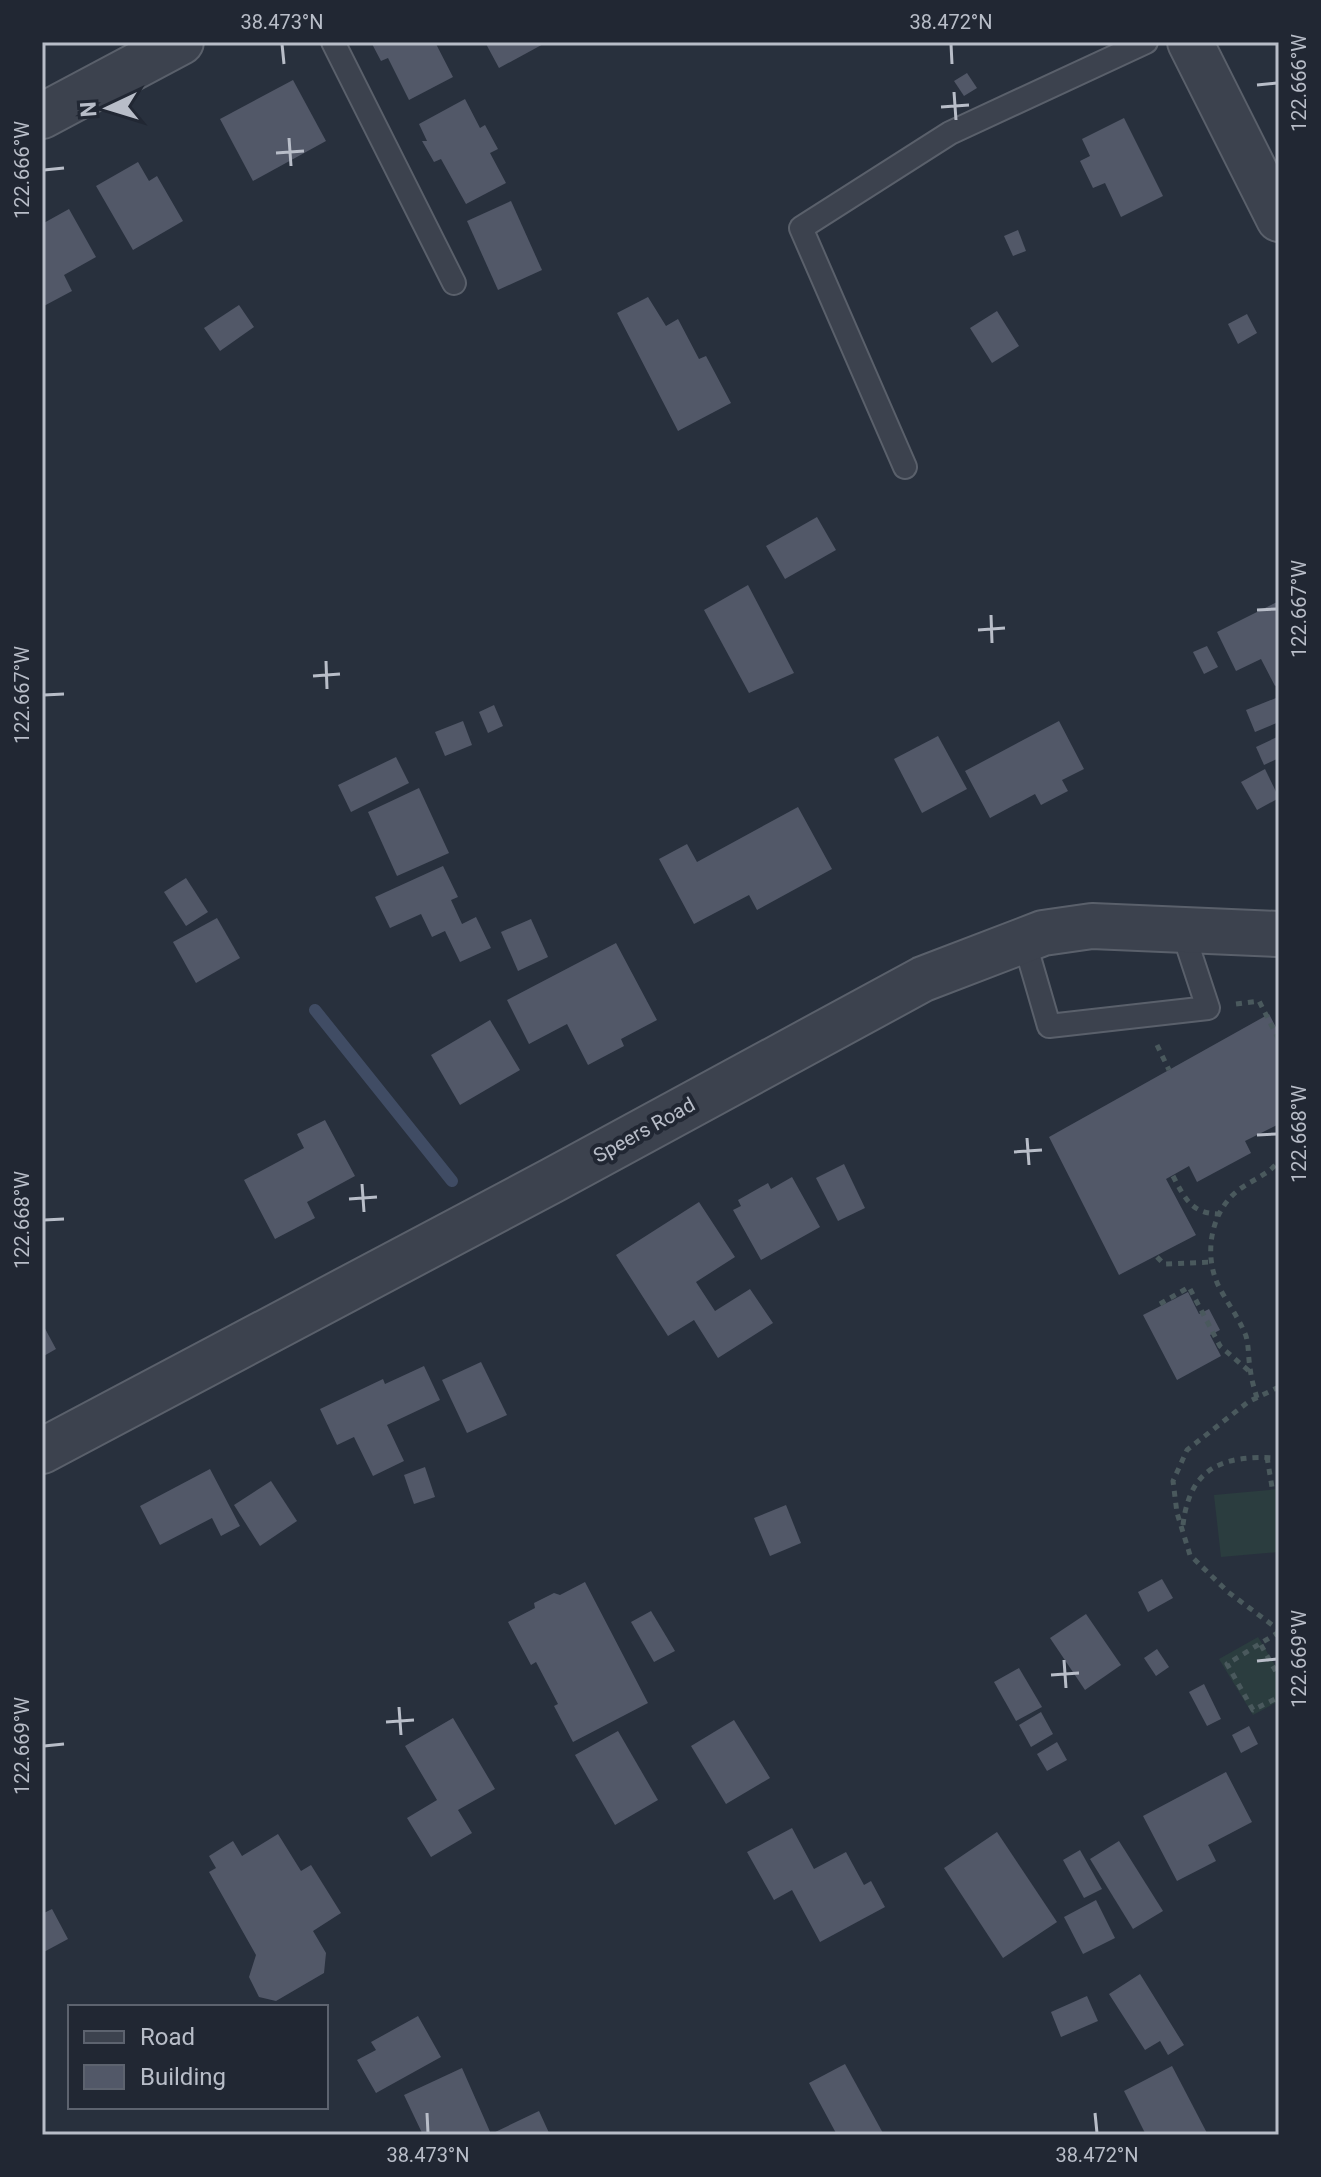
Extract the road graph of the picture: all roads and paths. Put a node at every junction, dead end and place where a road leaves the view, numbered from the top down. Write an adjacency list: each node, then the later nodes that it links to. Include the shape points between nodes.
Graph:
1 (181, 42): 5 (street)
2 (333, 42): 7 (lane)
3 (1146, 42): 8 (lane, via 950,133 801,228)
4 (1190, 42): 6 (street)
5 (42, 116)
6 (1279, 219)
7 (454, 283)
8 (905, 467)
9 (1182, 929): 10 (street, Speers Road); 11 (street, Speers Road, via 1092,926); 12 (lane)
10 (1279, 934)
11 (1024, 940): 12 (lane, via 1049,1026); 23 (street, Speers Road, via 923,979)
12 (1208, 1008): 13 (path, via 1259,1001)
13 (1279, 1040)
14 (1279, 1161): 16 (path, via 1230,1197)
15 (1173, 1176): 16 (path, via 1192,1206 1203,1214)
16 (1220, 1214): 18 (path, via 1212,1233)
17 (1157, 1257): 18 (path, via 1164,1264)
18 (1211, 1262): 20 (path, via 1247,1340)
19 (1160, 1304): 20 (path, via 1189,1287 1220,1346)
20 (1250, 1372): 22 (path)
21 (1279, 1387): 22 (path)
22 (1257, 1398): 27 (path, via 1187,1450 1173,1481)
23 (42, 1451)
24 (1267, 1457): 25 (path); 26 (path); 27 (path, via 1222,1462 1199,1479 1185,1505)
25 (1279, 1458)
26 (1272, 1487)
27 (1182, 1530): 28 (path, via 1190,1555)
28 (1279, 1631): 29 (path)
29 (1261, 1645): 30 (path); 31 (path, via 1227,1664 1253,1710)
30 (1279, 1677)
31 (1279, 1697)

